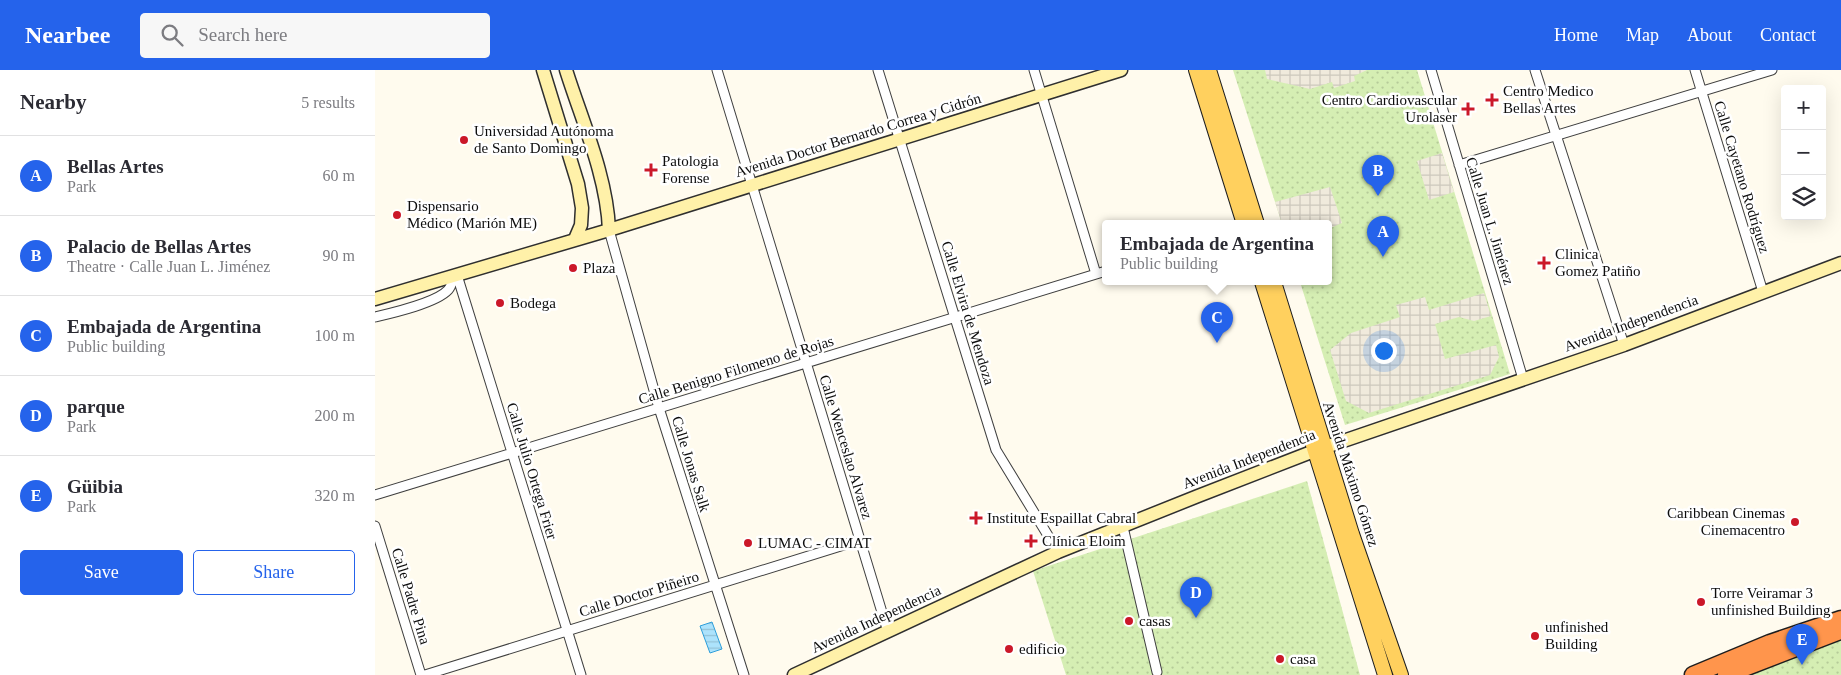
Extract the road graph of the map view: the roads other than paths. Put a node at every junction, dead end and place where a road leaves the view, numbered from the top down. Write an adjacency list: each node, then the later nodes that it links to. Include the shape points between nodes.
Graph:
1 (543, 70): 22 (main road, via 578,184 582,208 581,225)
2 (566, 70): 21 (main road, via 598,171 609,212)
3 (717, 70): 18 (street, Calle Wenceslao Alvarez)
4 (878, 70): 16 (street, Calle Elvira de Mendoza)
5 (1033, 70): 14 (street)
6 (1121, 70): 14 (main road, Avenida Doctor Bernardo Correa y Cidrón)
7 (1196, 70): 19 (main road)
8 (1209, 70): 20 (main road)
9 (1431, 70): 17 (street, Calle Juan L. Jiménez)
10 (1535, 70): 15 (street)
11 (1695, 70): 13 (street, Calle Cayetano Rodríguez)
12 (1772, 70): 13 (street)
13 (1701, 91): 15 (street); 29 (street, Calle Cayetano Rodríguez)
14 (1041, 95): 16 (main road, Avenida Doctor Bernardo Correa y Cidrón); 25 (street)
15 (1555, 135): 17 (street); 33 (street)
16 (899, 139): 18 (main road, Avenida Doctor Bernardo Correa y Cidrón); 32 (street, Calle Elvira de Mendoza)
17 (1459, 165): 35 (street, Calle Juan L. Jiménez)
18 (752, 185): 21 (main road, Avenida Doctor Bernardo Correa y Cidrón); 34 (street, Calle Wenceslao Alvarez)
19 (1243, 220)
20 (1256, 220)
21 (609, 230): 22 (main road, Avenida Doctor Bernardo Correa y Cidrón); 36 (street, Calle Jonas Salk)
22 (575, 239): 26 (main road, Avenida Doctor Bernardo Correa y Cidrón)
23 (1841, 263): 29 (main road, Avenida Independencia)
24 (1102, 272): 25 (street, Calle Benigno Filomeno de Rojas)
25 (1096, 274): 32 (street, Calle Benigno Filomeno de Rojas)
26 (455, 275): 30 (main road, Avenida Doctor Bernardo Correa y Cidrón); 31 (street, via 452,285 443,294); 38 (street, Calle Julio Ortega Frier)
27 (1263, 285): 37 (main road, Avenida Máximo Gómez)
28 (1275, 285): 37 (main road, Avenida Máximo Gómez)
29 (1763, 292): 33 (main road, Avenida Independencia)
30 (375, 299)
31 (375, 317)
32 (955, 317): 34 (street, Calle Benigno Filomeno de Rojas); 43 (street, Calle Elvira de Mendoza, via 996,450)
33 (1624, 345): 35 (main road, Avenida Independencia)
34 (806, 363): 36 (street, Calle Benigno Filomeno de Rojas); 42 (street, Calle Wenceslao Alvarez)
35 (1523, 379): 37 (main road, Avenida Independencia)
36 (659, 408): 38 (street, Calle Benigno Filomeno de Rojas); 44 (street, Calle Jonas Salk)
37 (1320, 449): 41 (main road, Avenida Independencia); 55 (main road, Avenida Máximo Gómez); 56 (main road, Avenida Máximo Gómez)
38 (512, 453): 39 (street, Calle Benigno Filomeno de Rojas); 47 (street, Calle Julio Ortega Frier)
39 (375, 495)
40 (375, 526): 50 (street, Calle Padre Pina)
41 (1123, 527): 43 (main road, Avenida Independencia); 49 (street)
42 (860, 540): 44 (street, Calle Doctor Piñeiro); 48 (street, Calle Wenceslao Alvarez)
43 (1058, 552): 48 (main road, Avenida Independencia)
44 (714, 585): 47 (street, Calle Doctor Piñeiro); 53 (street, Calle Jonas Salk)
45 (1841, 619): 57 (highway, via 1770,643)
46 (1841, 630): 58 (highway)
47 (567, 631): 51 (street, Calle Doctor Piñeiro); 52 (street, Calle Julio Ortega Frier)
48 (888, 632): 54 (main road, Avenida Independencia)
49 (1157, 672)
50 (421, 675)
51 (425, 675)
52 (581, 675)
53 (744, 675)
54 (794, 675)
55 (1385, 675)
56 (1401, 675)
57 (1693, 675)
58 (1726, 675)

